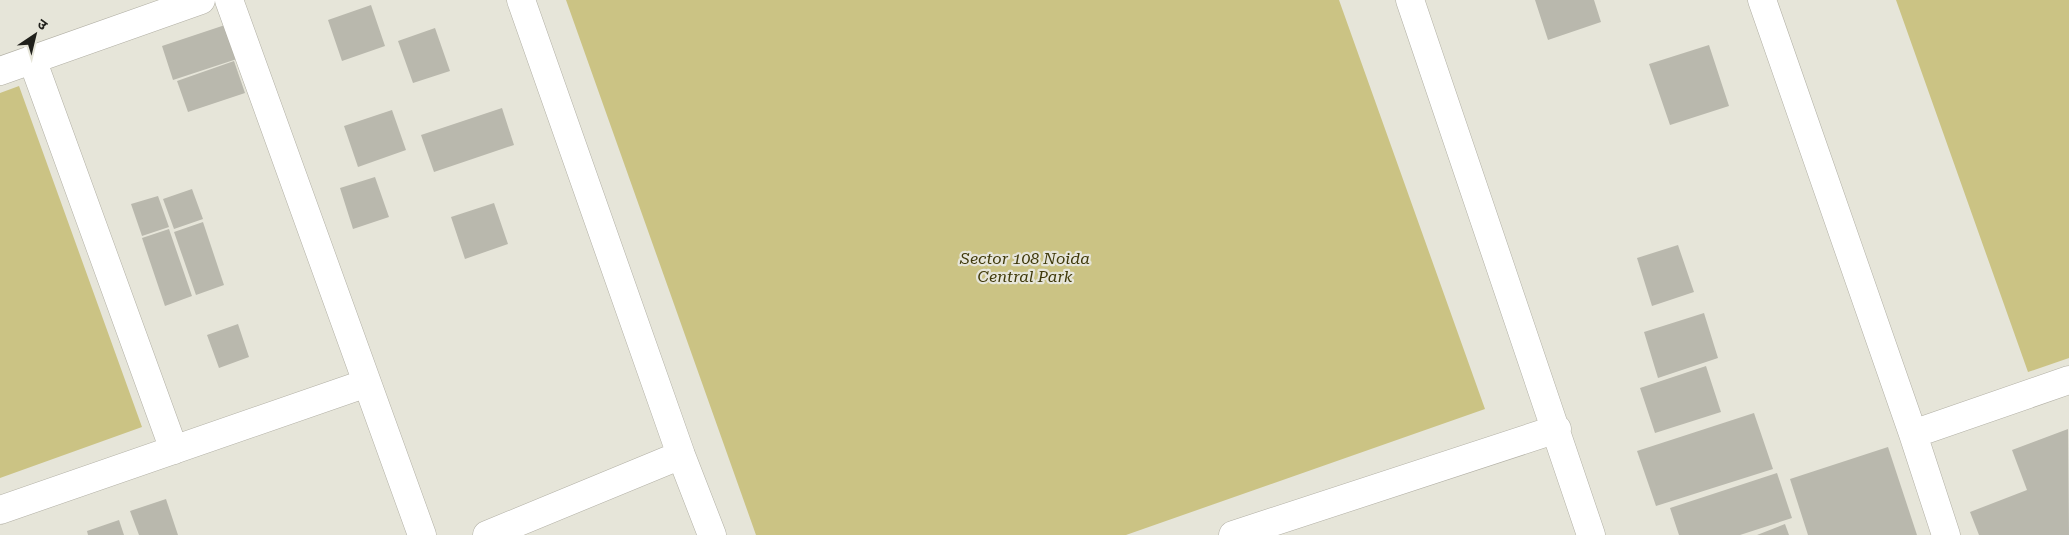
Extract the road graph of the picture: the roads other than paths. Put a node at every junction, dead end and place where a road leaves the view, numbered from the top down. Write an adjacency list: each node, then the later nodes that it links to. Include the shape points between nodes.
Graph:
1 (201, 0): 6 (street)
2 (230, 0): 9 (street)
3 (521, 0): 13 (street)
4 (1410, 0): 10 (street)
5 (1762, 0): 11 (street)
6 (32, 59): 7 (street); 12 (street)
7 (0, 71)
8 (2069, 380): 11 (street)
9 (367, 383): 12 (street); 15 (street)
10 (1557, 429): 18 (street); 19 (street)
11 (1913, 434): 20 (street)
12 (174, 450): 14 (street)
13 (681, 455): 16 (street); 17 (street)
14 (0, 510)
15 (422, 535)
16 (487, 535)
17 (712, 535)
18 (1234, 535)
19 (1591, 535)
20 (1946, 535)

